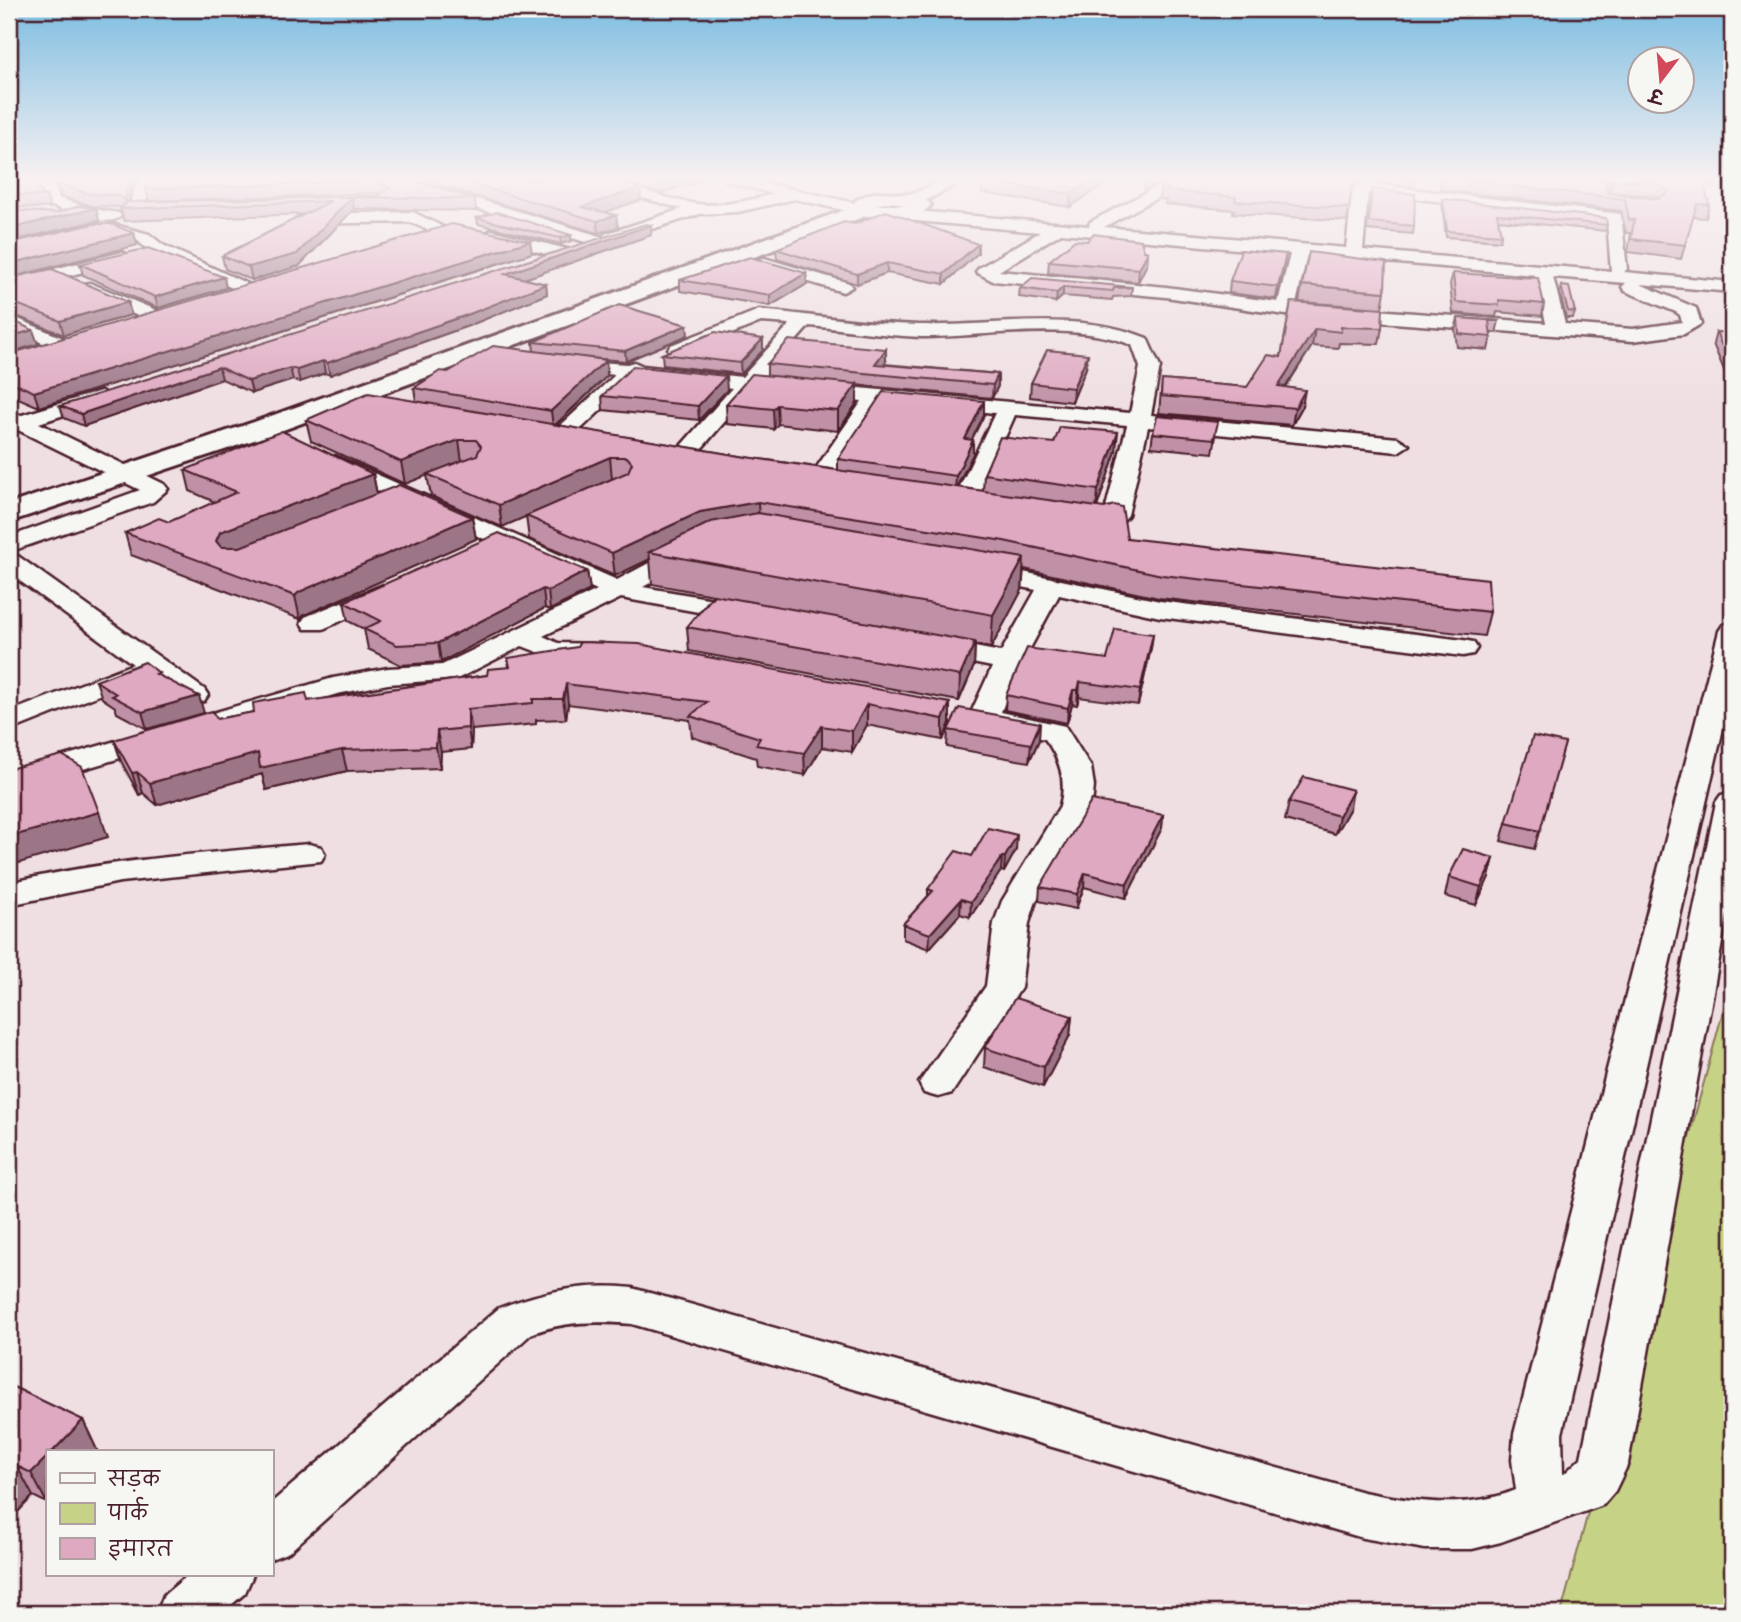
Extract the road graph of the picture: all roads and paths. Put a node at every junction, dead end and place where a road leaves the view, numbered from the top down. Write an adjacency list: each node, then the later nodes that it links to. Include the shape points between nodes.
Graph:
1 (128, 256): 14 (street)
2 (175, 256): 20 (street, via 257,287)
3 (550, 256): 12 (street)
4 (746, 256): 44 (main road)
5 (763, 256): 11 (main road)
6 (1012, 256): 21 (street, via 985,272)
7 (1298, 256): 21 (street)
8 (1418, 256): 13 (street)
9 (1429, 256): 15 (street)
10 (1619, 256): 15 (street)
11 (753, 260): 18 (street); 44 (main road, via 287,440)
12 (524, 264)
13 (1542, 269): 15 (street); 27 (street)
14 (56, 272): 17 (street); 23 (street)
15 (1620, 273): 16 (street); 19 (street); 27 (street, via 1630,286 1689,312 1692,324 1650,334)
16 (1732, 280)
17 (9, 285)
18 (843, 287)
19 (1732, 287)
20 (226, 296)
21 (1286, 309): 27 (street)
22 (179, 310): 23 (street)
23 (156, 317): 26 (street)
24 (804, 320): 30 (street, via 752,317); 31 (street); 35 (street, via 914,330 1043,329 1126,335 1140,342 1150,367)
25 (9, 321): 28 (street, via 69,343)
26 (129, 325)
27 (1557, 328)
28 (30, 354)
29 (546, 360): 30 (street)
30 (629, 370): 31 (street); 37 (street, via 548,437)
31 (749, 384): 33 (street); 41 (street)
32 (114, 393): 36 (street)
33 (876, 396): 34 (street); 45 (street)
34 (1007, 409): 35 (street); 50 (street)
35 (1139, 420): 38 (street); 54 (street, via 1116,514 1102,521)
36 (13, 422): 44 (street)
37 (585, 443)
38 (1398, 445)
39 (654, 454): 41 (street)
40 (318, 455): 48 (street)
41 (681, 458): 42 (street)
42 (707, 463)
43 (795, 476): 45 (street)
44 (139, 480): 53 (main road); 56 (main road); 59 (street, via 156,489 145,497)
45 (819, 480): 47 (street)
46 (438, 483): 48 (street)
47 (846, 484)
48 (405, 496): 52 (street); 57 (street)
49 (939, 497): 50 (street)
50 (965, 501): 51 (street)
51 (992, 505)
52 (379, 506)
53 (9, 513)
54 (1060, 516)
55 (538, 523): 57 (street)
56 (9, 529)
57 (503, 539): 60 (street); 65 (street)
58 (707, 542): 65 (street)
59 (9, 545)
60 (478, 550)
61 (961, 568): 64 (street)
62 (16, 573): 74 (street)
63 (402, 584): 67 (street)
64 (1052, 584): 71 (street, via 1209,616); 73 (street)
65 (618, 590): 66 (street); 69 (street)
66 (777, 619)
67 (314, 623)
68 (1732, 631): 81 (street)
69 (523, 635): 72 (street, via 548,651); 77 (street, via 447,673 388,676 332,686)
70 (914, 644): 73 (street)
71 (1463, 648)
72 (613, 650)
73 (1009, 662): 83 (street, via 971,714 1055,732 1078,771 1081,792 1017,905 1010,972 1003,988)
74 (153, 665): 75 (street); 76 (street)
75 (194, 695)
76 (9, 722)
77 (9, 782)
78 (1732, 802): 82 (street)
79 (309, 853): 80 (street, via 131,870)
80 (9, 894)
81 (1650, 972): 82 (street); 84 (street, via 1538,1434 1535,1454)
82 (1696, 987): 84 (street, via 1604,1464 1594,1484 1573,1496)
83 (938, 1083)
84 (1544, 1503): 85 (street, via 1488,1523 1451,1527 1363,1515 632,1306 587,1301 551,1306 515,1321)
85 (273, 1533)
86 (226, 1576): 87 (street)
87 (183, 1613)

